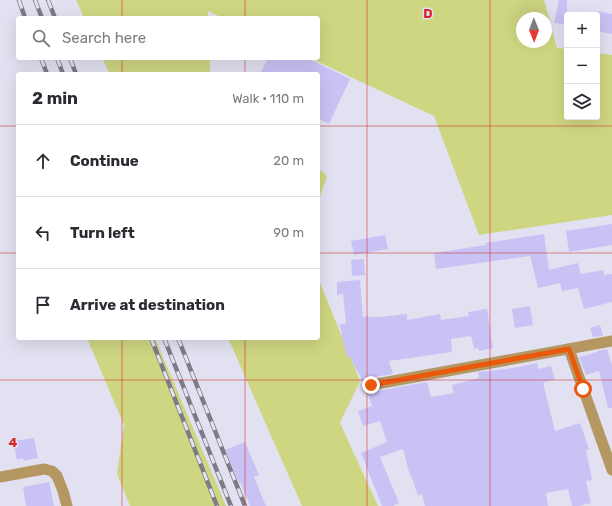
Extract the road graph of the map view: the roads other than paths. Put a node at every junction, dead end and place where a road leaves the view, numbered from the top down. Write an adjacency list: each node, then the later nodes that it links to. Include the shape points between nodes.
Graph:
1 (612, 341): 2 (street)
2 (569, 349): 3 (street); 4 (street)
3 (371, 385)
4 (612, 470)
5 (0, 477): 6 (street, via 44,469 52,471 57,476)
6 (67, 506)

